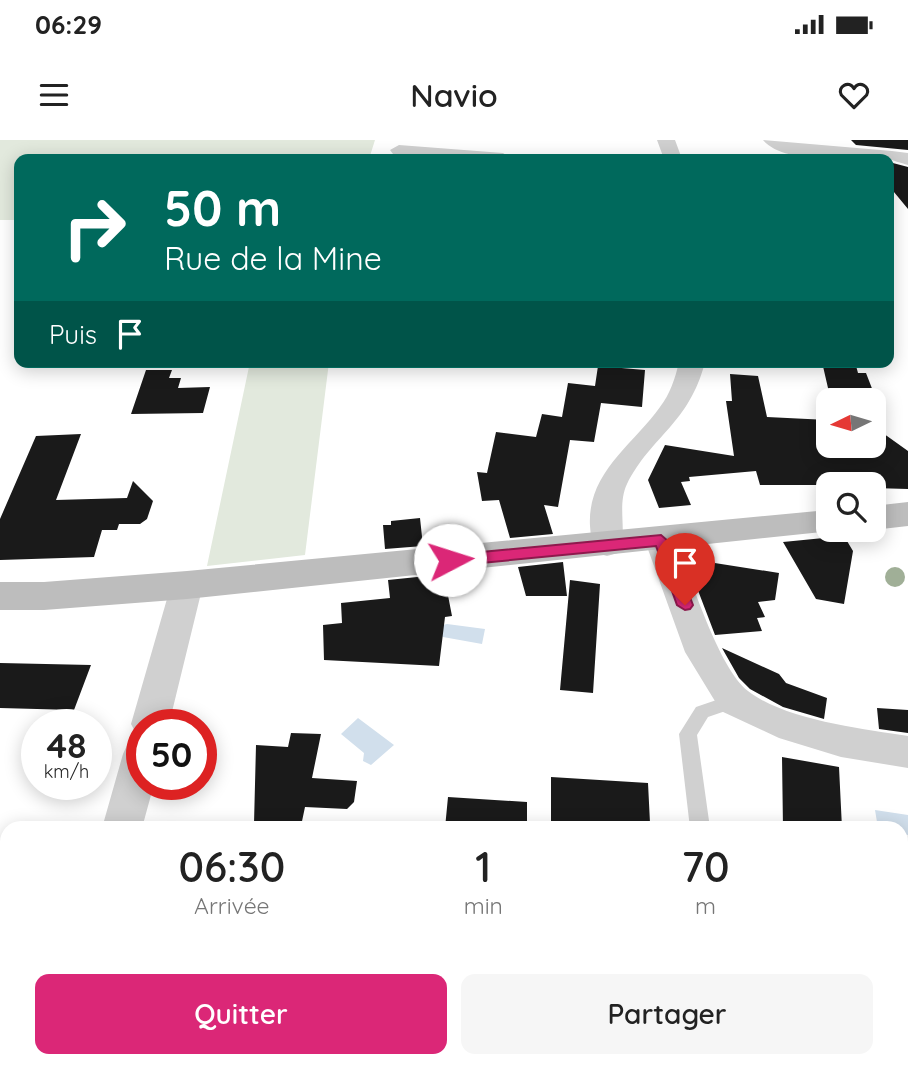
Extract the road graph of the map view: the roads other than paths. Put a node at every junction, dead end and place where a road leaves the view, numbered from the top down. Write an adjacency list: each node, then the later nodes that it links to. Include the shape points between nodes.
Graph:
1 (772, 140): 4 (street, via 819,152)
2 (443, 146): 3 (street)
3 (398, 150)
4 (880, 154)
5 (691, 368): 10 (street, via 690,381 669,414 621,467 608,489 604,506)
6 (908, 514): 7 (main road)
7 (886, 517)
8 (816, 523): 9 (main road)
9 (661, 541): 10 (main road); 13 (street, via 702,652)
10 (607, 545): 11 (main road)
11 (187, 585): 12 (main road); 14 (street)
12 (0, 596)
13 (734, 701): 15 (street, via 779,723 841,741); 18 (lane, via 702,712 688,734)
14 (154, 709)
15 (908, 752)
16 (130, 800): 17 (street)
17 (124, 821)
18 (699, 821)

